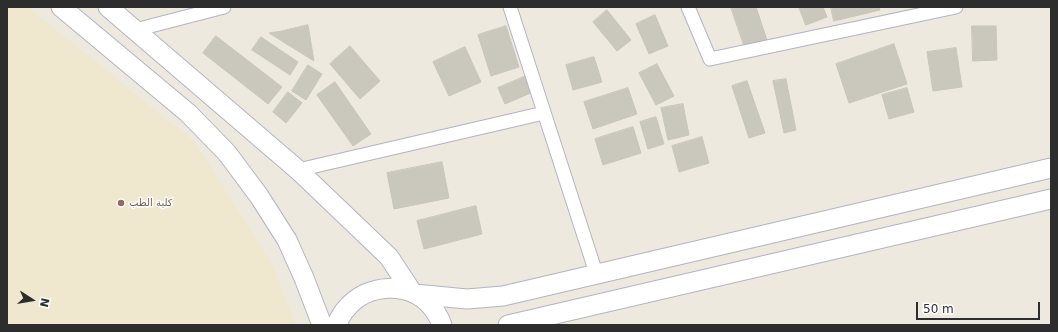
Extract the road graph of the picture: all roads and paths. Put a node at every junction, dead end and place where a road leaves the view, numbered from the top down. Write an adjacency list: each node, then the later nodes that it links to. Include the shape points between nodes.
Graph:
1 (61, 7): 14 (street, via 188,113 227,153 287,240)
2 (108, 7): 7 (street)
3 (224, 7): 7 (street)
4 (510, 7): 8 (street)
5 (688, 7): 6 (street, via 710,59)
6 (956, 7)
7 (135, 30): 10 (street)
8 (544, 113): 10 (street); 12 (street)
9 (1051, 168): 12 (street)
10 (298, 170): 13 (street, via 389,257)
11 (1051, 199): 17 (street)
12 (596, 273): 13 (street, via 503,296 467,299)
13 (413, 293): 15 (street, via 394,288 376,289 359,297 350,305); 16 (street, via 431,306)
14 (322, 325)
15 (336, 325)
16 (442, 325)
17 (508, 325)

